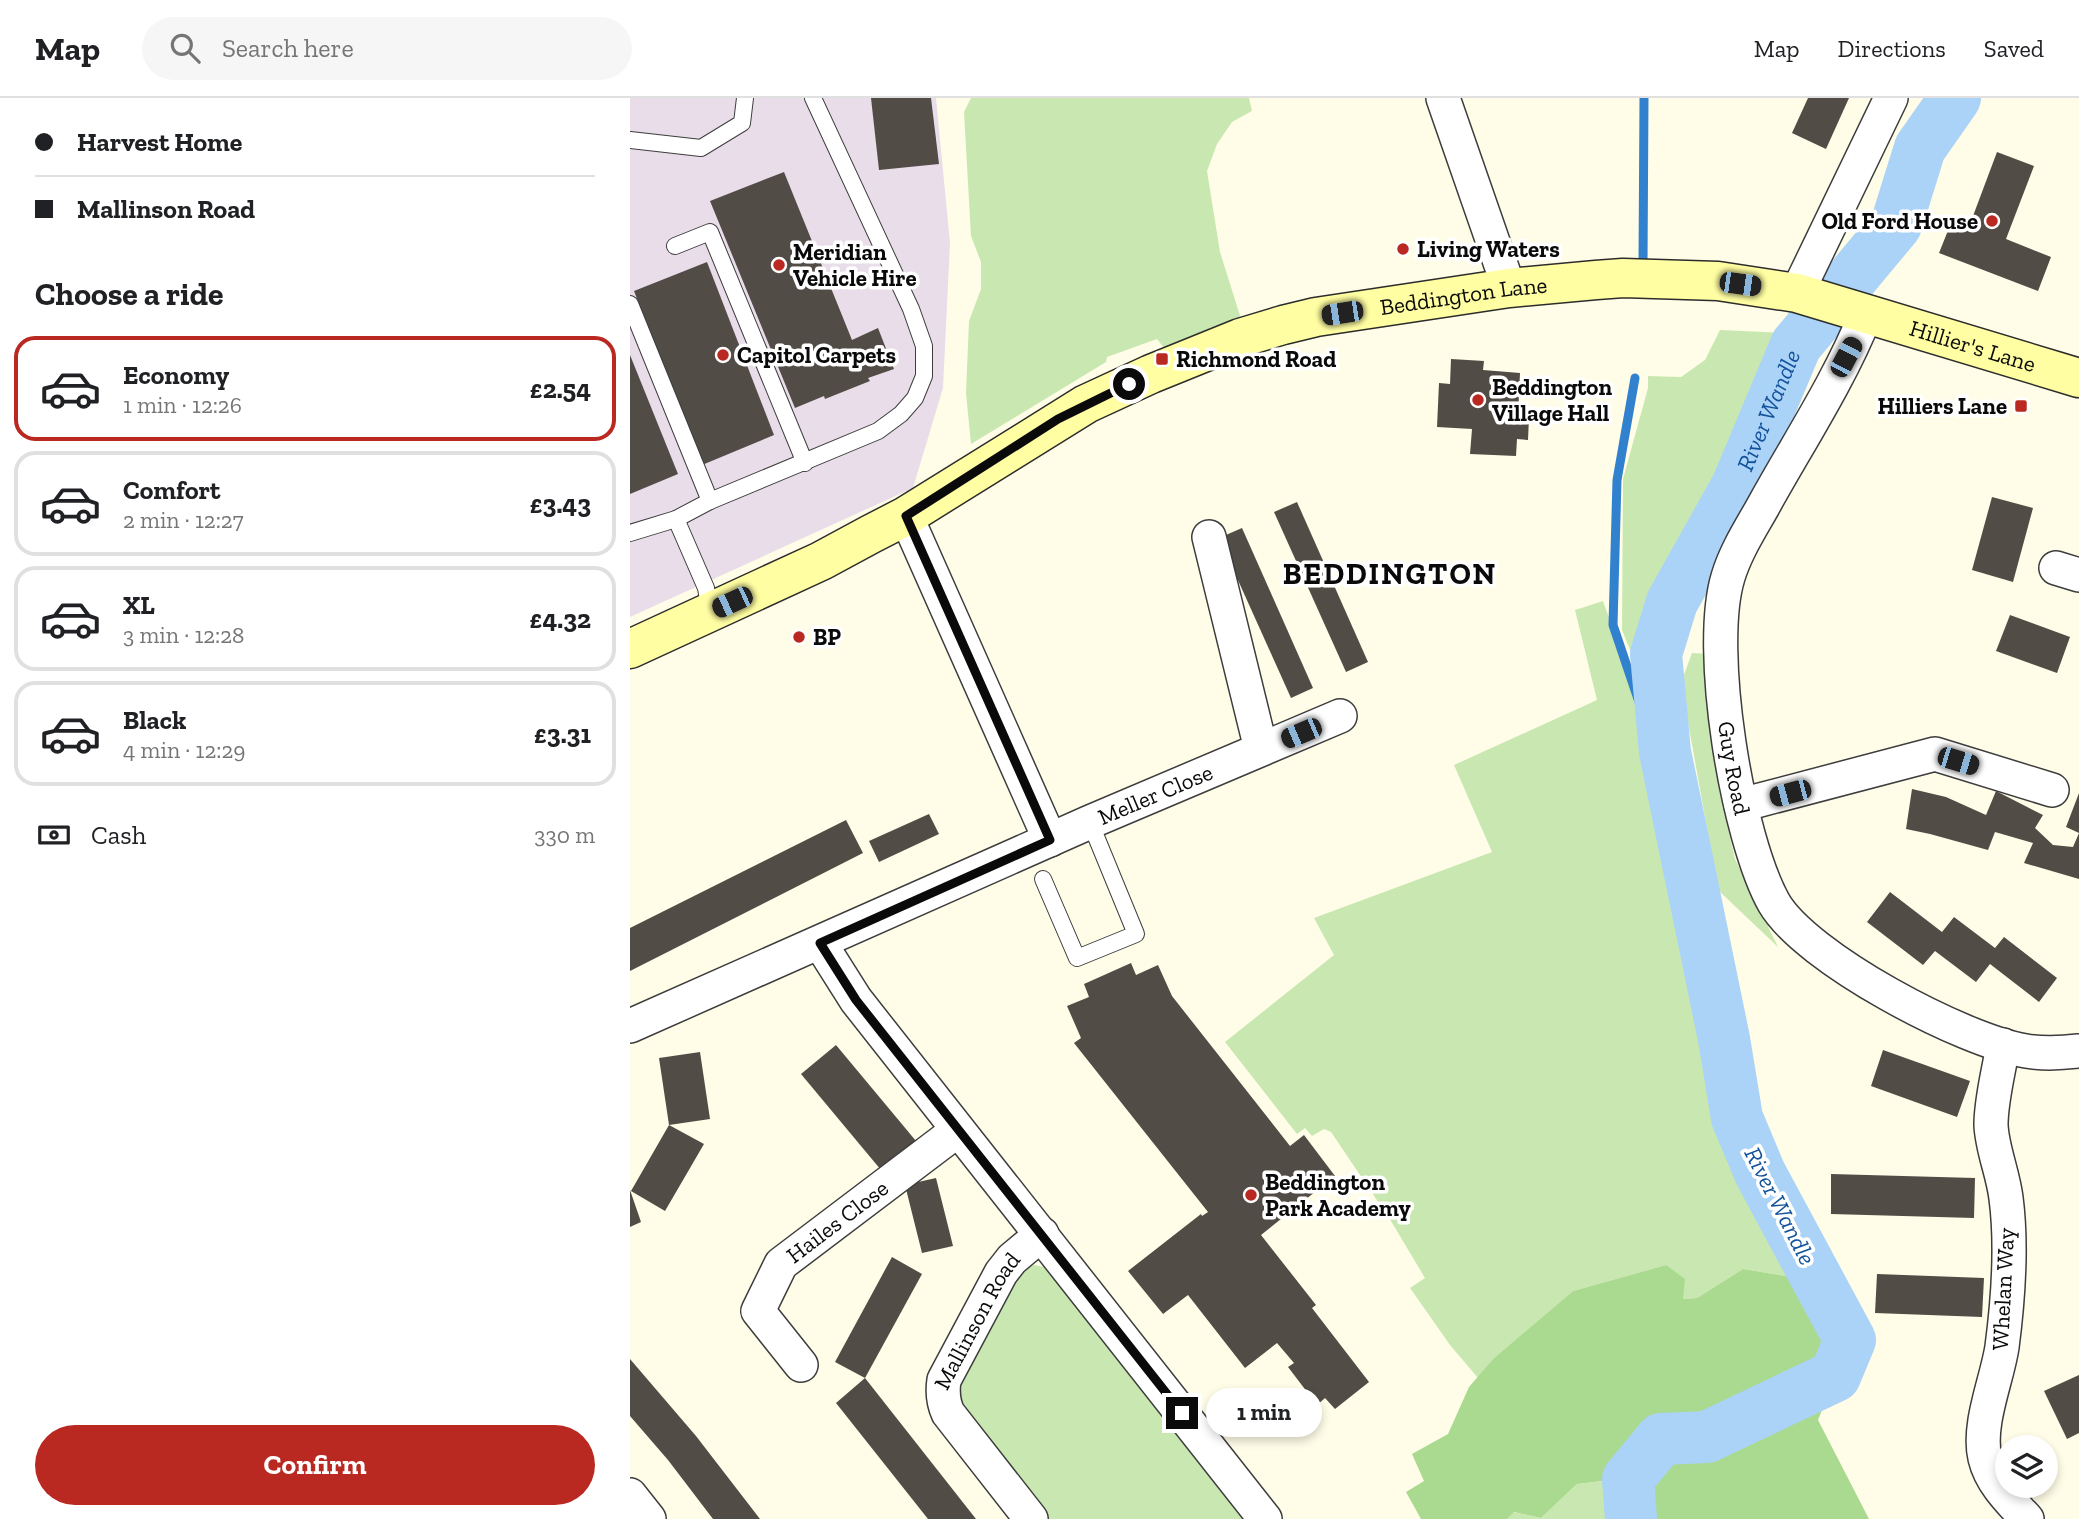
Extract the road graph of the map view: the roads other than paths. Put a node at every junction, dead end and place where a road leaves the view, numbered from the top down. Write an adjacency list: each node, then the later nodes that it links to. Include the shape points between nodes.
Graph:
1 (745, 98): 5 (lane, via 742,123 701,149)
2 (813, 98): 12 (lane, via 911,309 924,346 924,376 915,398 886,425)
3 (1443, 98): 7 (street)
4 (1891, 98): 8 (street)
5 (630, 140)
6 (675, 246): 12 (lane, via 710,232)
7 (1509, 288): 8 (main road, Beddington Lane, via 1623,278 1718,281); 14 (main road, Beddington Lane, via 1316,317 1215,348 1086,404)
8 (1797, 293): 10 (main road, Beddington Lane)
9 (630, 304): 13 (lane)
10 (1866, 314): 11 (main road, Hillier's Lane); 23 (street, Guy Road, via 1728,575 1721,678)
11 (2079, 378)
12 (805, 463): 13 (lane)
13 (710, 501): 15 (lane)
14 (906, 516): 18 (main road, Beddington Lane); 25 (street)
15 (677, 519): 16 (lane); 18 (lane, via 706,588)
16 (630, 533)
17 (1209, 537): 21 (street)
18 (710, 612): 19 (main road, Beddington Lane)
19 (630, 649)
20 (1340, 716): 21 (street, Meller Close)
21 (1261, 749): 24 (street, Meller Close)
22 (2052, 790): 23 (street, via 1935,754)
23 (1741, 805): 29 (street, Guy Road, via 1752,851 1775,905 1804,938 1906,1004)
24 (1090, 822): 25 (street, Meller Close); 26 (lane, via 1136,933 1077,958)
25 (1050, 840): 27 (street, Meller Close)
26 (1042, 879)
27 (820, 943): 28 (street, Meller Close); 31 (street, Mallinson Road, via 856,1000)
28 (630, 1026)
29 (2003, 1045): 30 (street, Guy Road, via 2026,1051); 38 (street, Whelan Way, via 1991,1122 2007,1199 2008,1256 2001,1348 1983,1437 1985,1458 2001,1491)
30 (2079, 1051)
31 (958, 1130): 32 (street, Mallinson Road); 33 (street, Hailes Close, via 781,1265 758,1311)
32 (1042, 1234): 36 (street, Mallinson Road, via 1002,1273 942,1390 953,1420); 37 (street, Mallinson Road)
33 (802, 1365)
34 (630, 1495): 35 (street)
35 (649, 1519)
36 (1031, 1519)
37 (1265, 1519)
38 (2027, 1519)

